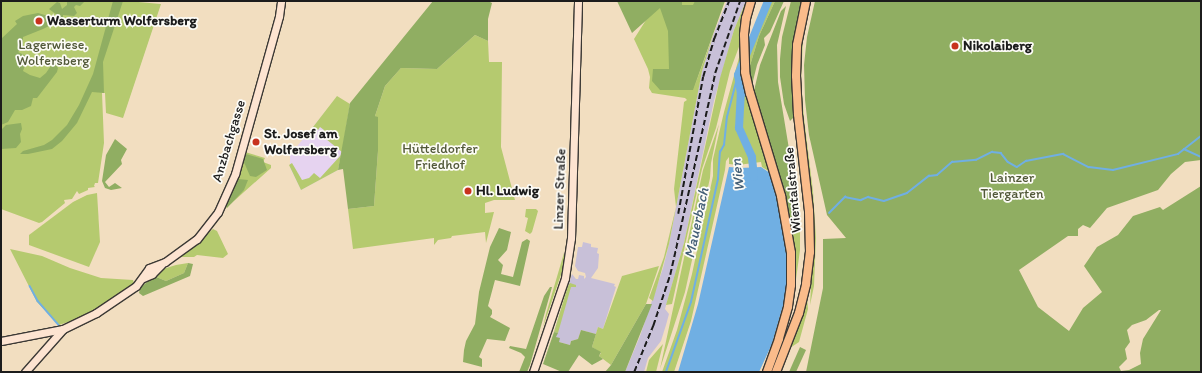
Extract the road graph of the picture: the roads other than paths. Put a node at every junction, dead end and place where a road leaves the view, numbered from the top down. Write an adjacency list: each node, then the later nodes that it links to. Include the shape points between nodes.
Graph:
1 (281, 1): 5 (street, Anzbachgasse, via 240,156 228,192 215,216 197,239 143,278 136,286 104,308)
2 (578, 1): 8 (street, Linzer Straße, via 570,244 565,278)
3 (751, 1): 9 (main road, Wientalstraße, via 744,35 745,72 788,228 791,252 790,296)
4 (806, 1): 10 (main road, Wientalstraße, via 797,45 796,76 809,210 810,252 799,313)
5 (63, 329): 6 (street); 7 (street)
6 (1, 341)
7 (25, 372)
8 (533, 372)
9 (767, 372)
10 (776, 372)

